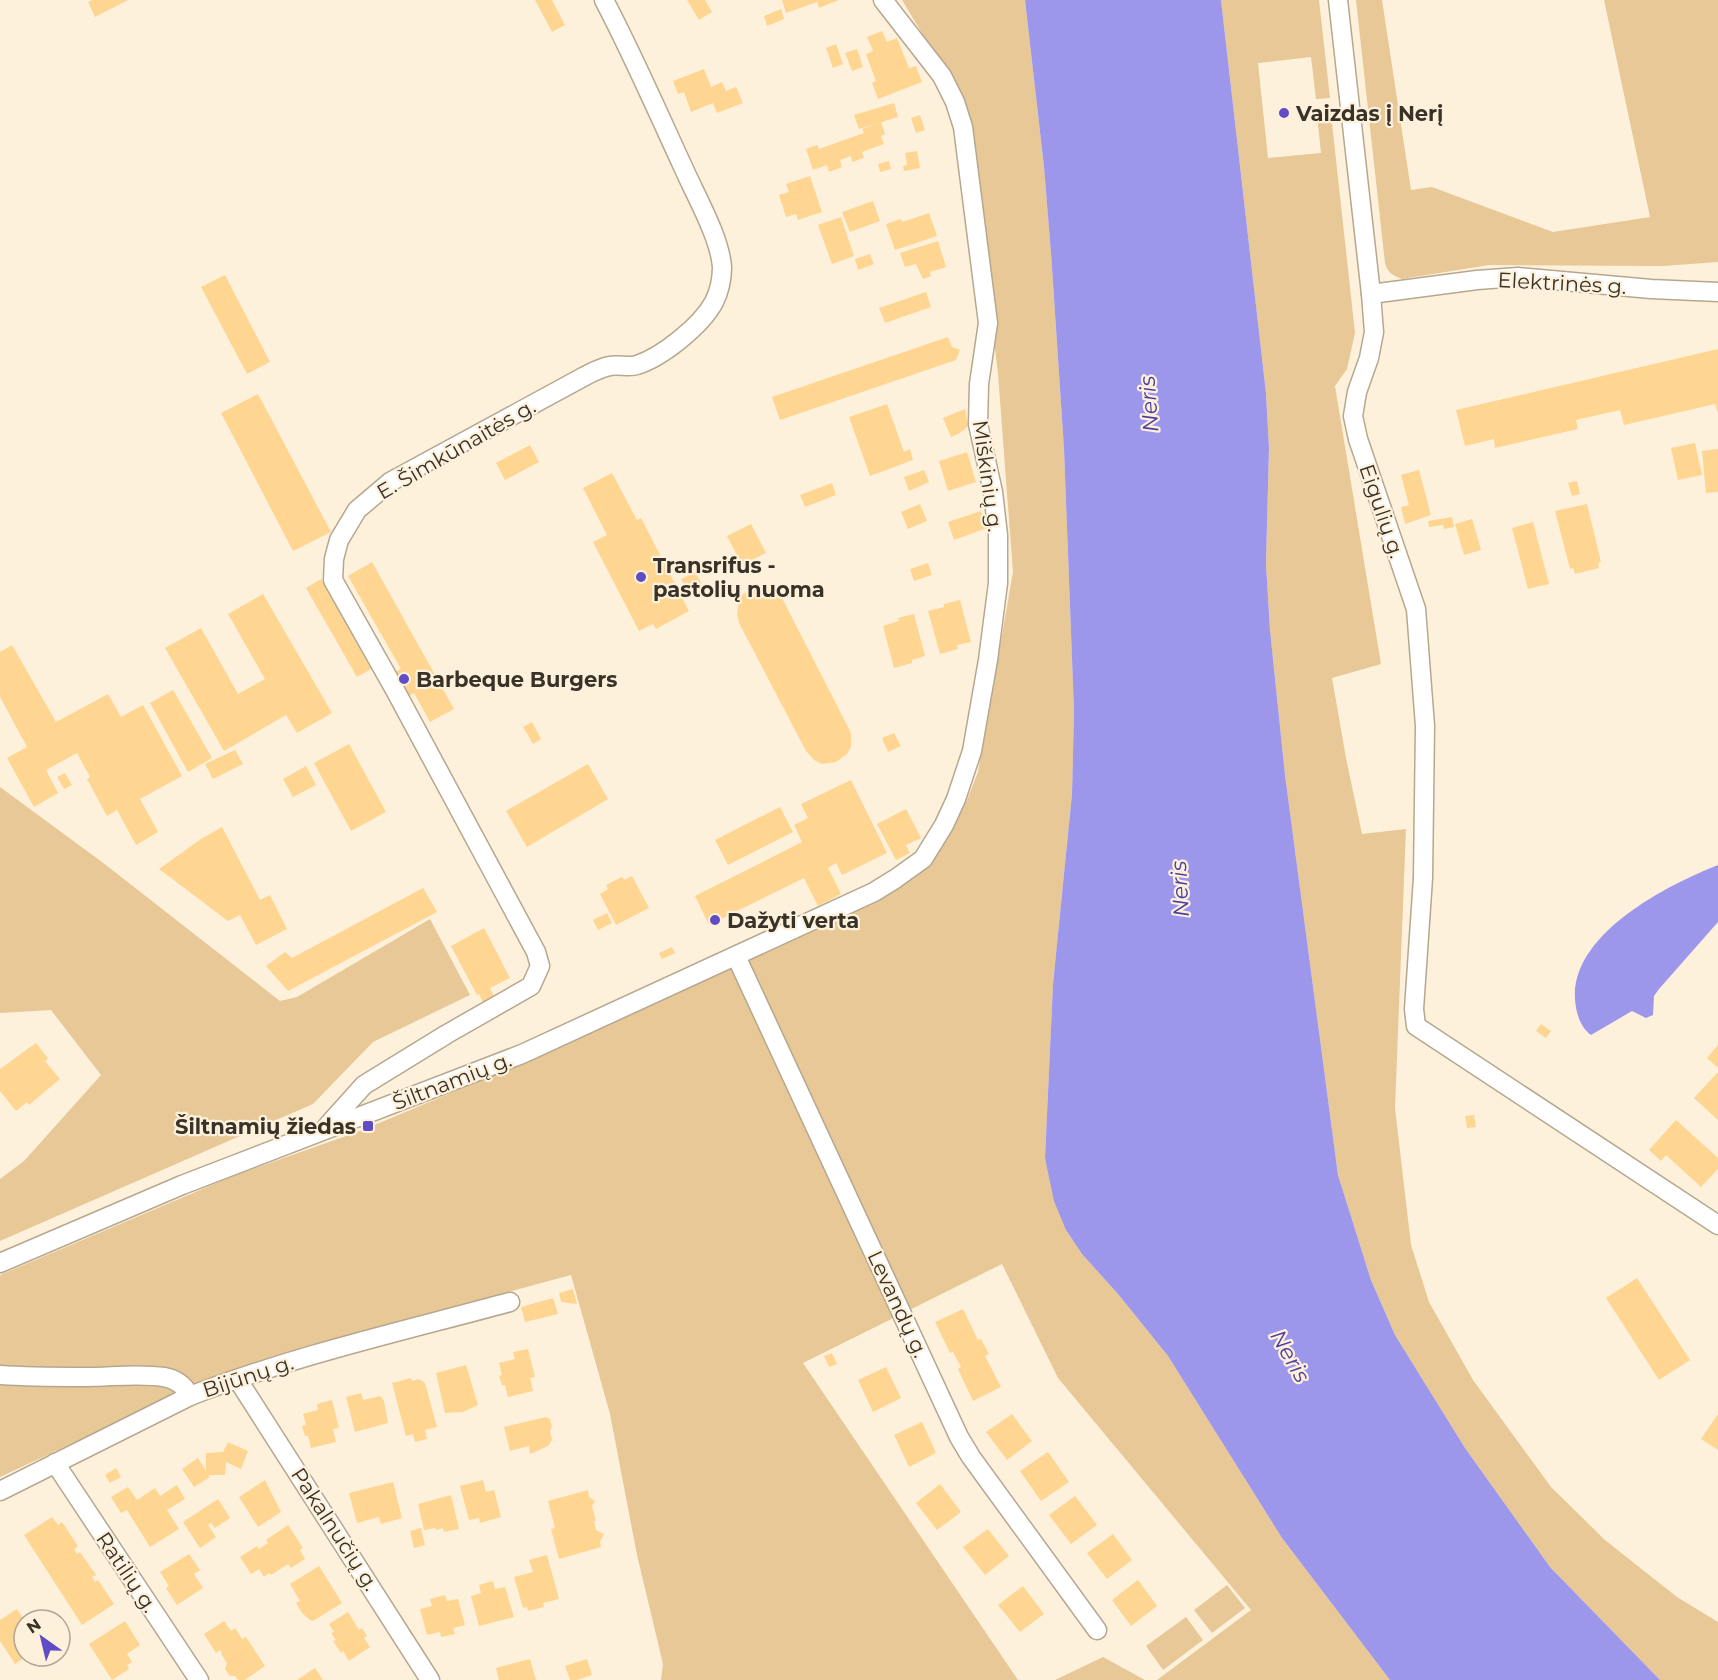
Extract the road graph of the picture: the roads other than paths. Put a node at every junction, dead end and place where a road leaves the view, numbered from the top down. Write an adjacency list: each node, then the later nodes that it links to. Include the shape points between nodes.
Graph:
1 (604, 0): 8 (street, E. Šimkūnaitės g., via 704,212 722,267 720,286 703,317 661,353 636,366 609,366 585,376 390,482 357,510 339,540 333,580 450,790 540,966 531,986 364,1085)
2 (883, 0): 6 (street, Miškinių g., via 942,76 963,127 988,323 978,424 998,535 998,583 972,751 944,825 923,859)
3 (1338, 0): 5 (street, Eigulių g.)
4 (1718, 292): 5 (street, Elektrinės g., via 1518,277)
5 (1371, 294): 9 (street, Eigulių g., via 1374,332 1353,416 1416,609 1425,726 1416,1026)
6 (895, 879): 7 (street, Šiltnamių g.)
7 (736, 956): 8 (street, Šiltnamių g., via 522,1054); 17 (street, Levandų g., via 959,1437)
8 (324, 1129): 10 (street, Šiltnamių g.)
9 (1718, 1225)
10 (0, 1263)
11 (510, 1302): 13 (street, Bijūnų g., via 323,1352)
12 (0, 1375): 14 (street, via 165,1377 177,1381)
13 (238, 1380): 14 (street, Bijūnų g.); 19 (street, Pakalnučių g.)
14 (190, 1396): 15 (street, Bijūnų g.)
15 (55, 1463): 16 (street, Bijūnų g.); 18 (street, Ratilių g.)
16 (0, 1491)
17 (1097, 1630)
18 (199, 1680)
19 (430, 1680)

